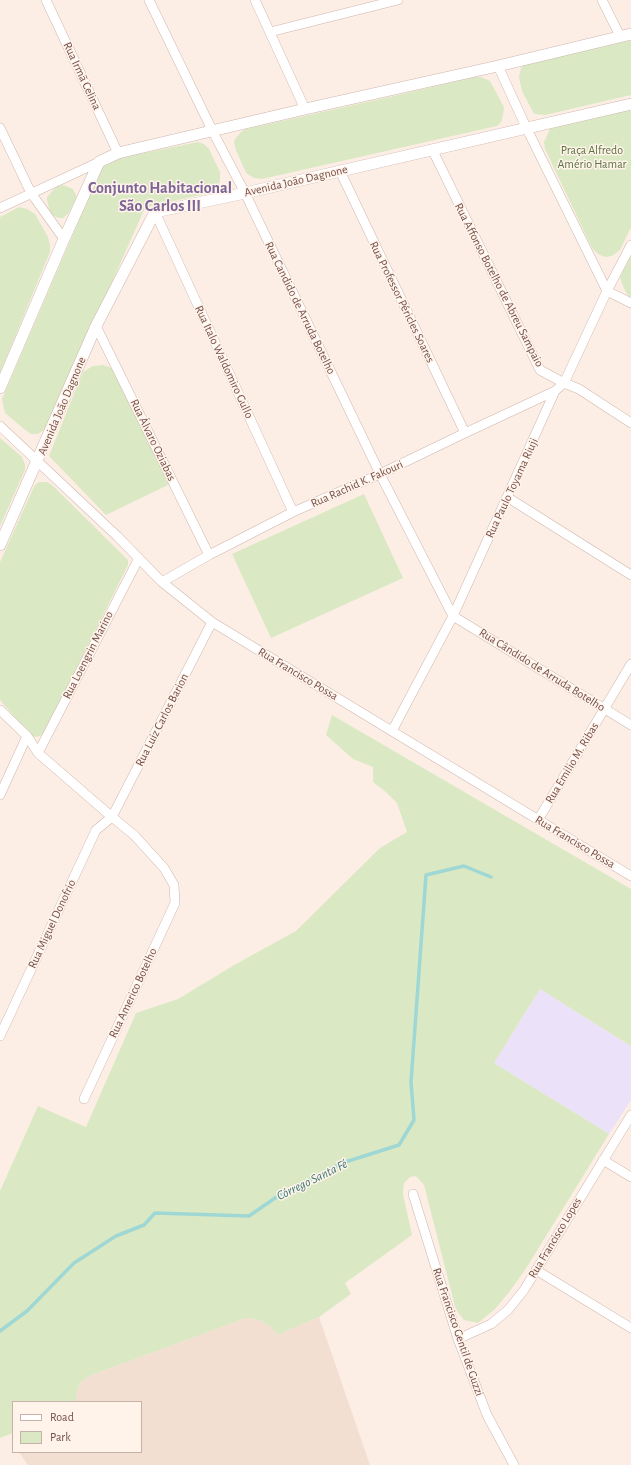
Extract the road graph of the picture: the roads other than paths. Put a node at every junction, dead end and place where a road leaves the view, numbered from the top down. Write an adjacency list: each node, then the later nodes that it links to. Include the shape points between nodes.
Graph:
1 (46, 0): 16 (street, Rua Irmã Celina)
2 (149, 0): 14 (street, Rua Candido de Arruda Botelho)
3 (254, 0): 6 (street)
4 (398, 0): 6 (street)
5 (602, 0): 8 (street)
6 (270, 32): 11 (street)
7 (631, 34): 8 (street)
8 (620, 36): 9 (street)
9 (498, 66): 11 (street); 12 (street)
10 (631, 104): 12 (street, Avenida João Dagnone)
11 (305, 109): 14 (street)
12 (526, 127): 15 (street, Avenida João Dagnone); 25 (street)
13 (0, 128): 19 (street)
14 (213, 132): 16 (street); 20 (street, Rua Candido de Arruda Botelho)
15 (432, 149): 18 (street, Avenida João Dagnone); 28 (street, Rua Affonso Botelho de Abreu Sampaio, via 540,370)
16 (118, 153): 17 (street)
17 (99, 162): 19 (street); 23 (street)
18 (340, 171): 20 (street, Avenida João Dagnone); 33 (street, Rua Professor Péricles Soares)
19 (30, 193): 21 (street); 23 (street)
20 (245, 193): 22 (street, Avenida João Dagnone); 35 (street, Rua Candido de Arruda Botelho)
21 (0, 208)
22 (155, 212): 27 (street, Avenida João Dagnone); 37 (street, Rua Italo Waldomiro Gullo)
23 (64, 239): 29 (street)
24 (631, 245): 25 (street, Rua Paulo Toyama Riuji)
25 (607, 290): 26 (street); 28 (street, Rua Paulo Toyama Riuji)
26 (631, 304)
27 (96, 326): 34 (street, Avenida João Dagnone); 39 (street, Rua Álvaro Oziabas)
28 (564, 384): 30 (street, Rua Paulo Toyama Riuji); 31 (street, Rua Affonso Botelho de Abreu Sampaio, via 579,390)
29 (0, 388)
30 (555, 391): 33 (street, Rua Rachid K. Fakouri); 36 (street, Rua Paulo Toyama Riuji)
31 (631, 423)
32 (0, 426): 34 (street, Rua Francisco Possa)
33 (465, 433): 35 (street, Rua Rachid K. Fakouri)
34 (38, 461): 38 (street, Avenida João Dagnone); 40 (street, Rua Francisco Possa)
35 (380, 474): 37 (street, Rua Rachid K. Fakouri); 43 (street, Rua Candido de Arruda Botelho)
36 (508, 497): 41 (street); 43 (street, Rua Paulo Toyama Riuji)
37 (293, 512): 39 (street, Rua Rachid K. Fakouri)
38 (0, 545)
39 (209, 555): 42 (street, Rua Rachid K. Fakouri)
40 (139, 558): 42 (street, Rua Francisco Possa); 51 (street, Rua Loengrin Marino)
41 (631, 575)
42 (162, 582): 44 (street, Rua Francisco Possa)
43 (453, 616): 46 (street, Rua Cândido de Arruda Botelho); 49 (street, Rua Paulo Toyama Riuji)
44 (212, 622): 49 (street, Rua Francisco Possa); 53 (street, Rua Luiz Carlos Barion)
45 (631, 664): 46 (street, Rua Emilio M. Ribas)
46 (605, 709): 48 (street, Rua Cândido de Arruda Botelho); 54 (street, Rua Emilio M. Ribas)
47 (0, 710): 50 (street)
48 (631, 725)
49 (392, 731): 54 (street, Rua Francisco Possa)
50 (27, 736): 51 (street); 52 (street)
51 (38, 753): 53 (street)
52 (0, 795)
53 (112, 817): 56 (street, Rua Miguel Donofrio, via 96,830); 57 (street, Rua Americo Botelho, via 134,835 164,868 174,885 175,903)
54 (538, 820): 55 (street, Rua Francisco Possa)
55 (631, 876)
56 (0, 1036)
57 (84, 1099)
58 (631, 1115): 59 (street, Rua Francisco Lopes)
59 (603, 1160): 60 (street); 62 (street, Rua Francisco Lopes)
60 (631, 1177)
61 (412, 1194): 64 (street, Rua Francisco Gentil de Guzzi)
62 (536, 1270): 63 (street); 64 (street, Rua Francisco Lopes, via 508,1310 490,1324)
63 (631, 1328)
64 (458, 1339): 65 (street, Rua Francisco Gentil de Guzzi, via 487,1415)
65 (514, 1465)

